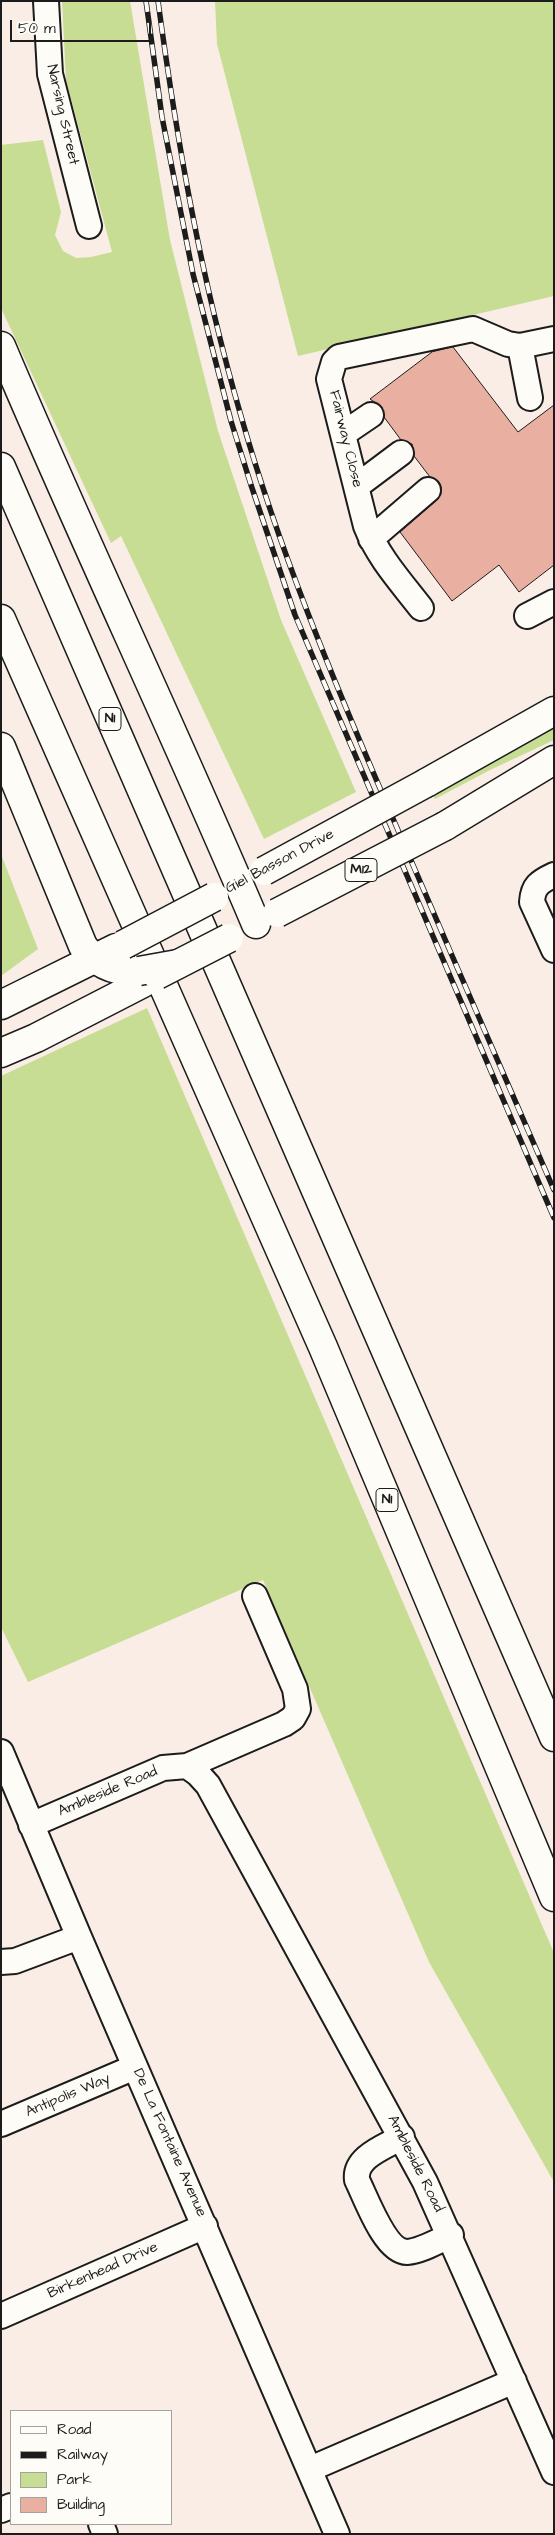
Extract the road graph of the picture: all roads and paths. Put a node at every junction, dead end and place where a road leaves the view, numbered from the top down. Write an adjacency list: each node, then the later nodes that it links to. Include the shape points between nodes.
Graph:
1 (46, 1): 2 (street, Narsing Street, via 50,74)
2 (88, 226)
3 (554, 339): 5 (street, Fairway Close)
4 (1, 346): 22 (main road)
5 (520, 346): 6 (street); 8 (street, Fairway Close, via 473,330 339,358 334,362 330,379)
6 (530, 398)
7 (371, 414): 8 (street)
8 (343, 434): 11 (street, Fairway Close)
9 (401, 453): 11 (street)
10 (1, 467): 30 (main road, N1)
11 (357, 486): 13 (street, Fairway Close)
12 (428, 490): 13 (street)
13 (371, 539): 15 (street, Fairway Close, via 382,559)
14 (554, 602): 16 (street)
15 (420, 608)
16 (527, 616)
17 (1, 619): 34 (main road, N1, via 323,1347)
18 (554, 711): 22 (main road, Giel Basson Drive, bridge)
19 (1, 747): 25 (main road, via 78,937)
20 (554, 760): 23 (main road, M12, bridge, via 445,826)
21 (554, 875): 24 (street, via 538,883 532,902)
22 (239, 884): 23 (main road); 25 (main road, Giel Basson Drive, bridge)
23 (267, 918): 26 (main road, M12, bridge, via 178,964)
24 (554, 950)
25 (94, 959): 26 (main road); 27 (main road, Giel Basson Drive)
26 (141, 977): 28 (main road, via 36,1038)
27 (1, 1005)
28 (1, 1053)
29 (255, 1596): 32 (street, Ambleside Road, via 296,1689 298,1709 284,1724)
30 (554, 1737)
31 (1, 1752): 33 (street, De La Fontaine Avenue)
32 (187, 1766): 33 (street, Ambleside Road, via 163,1768); 39 (street, Ambleside Road, via 208,1785)
33 (31, 1825): 35 (street, De La Fontaine Avenue)
34 (554, 1897)
35 (79, 1937): 36 (street, via 15,1962); 37 (street, De La Fontaine Avenue)
36 (1, 1962)
37 (135, 2067): 38 (street, Antipolis Way); 40 (street, De La Fontaine Avenue)
38 (1, 2124)
39 (402, 2137): 41 (street, Ambleside Road); 41 (street, via 362,2161 356,2172 387,2240 406,2252)
40 (205, 2226): 42 (street, Birkenhead Drive); 44 (street, De La Fontaine Avenue)
41 (451, 2235): 43 (street, Ambleside Road)
42 (1, 2316)
43 (514, 2381): 44 (street); 45 (street, Ambleside Road)
44 (310, 2469): 46 (street, De La Fontaine Avenue)
45 (554, 2472)
46 (337, 2534)

